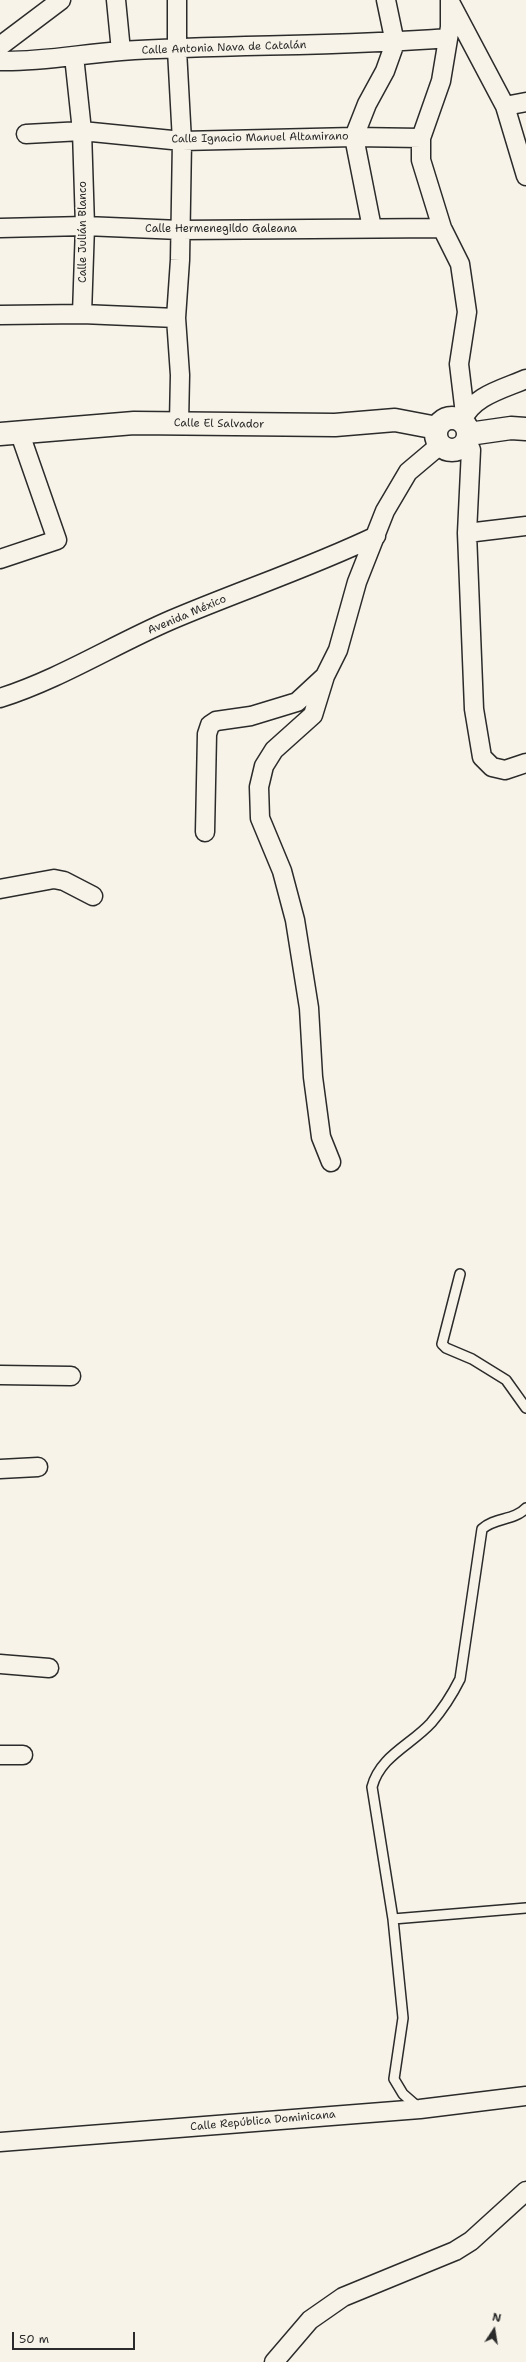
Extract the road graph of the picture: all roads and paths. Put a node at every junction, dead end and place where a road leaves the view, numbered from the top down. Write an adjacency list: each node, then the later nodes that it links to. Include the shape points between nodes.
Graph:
1 (61, 0): 8 (street)
2 (177, 0): 9 (street)
3 (386, 0): 7 (street)
4 (113, 1): 10 (street)
5 (450, 2): 6 (street); 14 (street)
6 (448, 38): 7 (street, Calle Antonia Nava de Catalán); 18 (street, via 441,81)
7 (395, 43): 9 (street, Calle Antonia Nava de Catalán); 17 (street, via 385,71 366,104)
8 (0, 46)
9 (177, 50): 10 (street, Calle Antonia Nava de Catalán); 19 (street)
10 (121, 51): 11 (street, Calle Antonia Nava de Catalán)
11 (74, 56): 12 (street, Calle Antonia Nava de Catalán); 15 (street, Calle Julián Blanco)
12 (0, 61)
13 (526, 102): 14 (street)
14 (505, 106): 20 (street)
15 (82, 131): 16 (street, Calle Ignacio Manuel Altamirano); 19 (street, Calle Ignacio Manuel Altamirano); 21 (street, Calle Julián Blanco)
16 (26, 134)
17 (354, 137): 18 (street, Calle Ignacio Manuel Altamirano); 19 (street, Calle Ignacio Manuel Altamirano); 23 (street)
18 (421, 138): 24 (street, via 421,160)
19 (182, 141): 25 (street)
20 (526, 176)
21 (85, 226): 22 (street, Calle Hermenegildo Galeana); 25 (street, Calle Hermenegildo Galeana); 27 (street, Calle Julián Blanco)
22 (0, 228)
23 (372, 228): 24 (street, Calle Hermenegildo Galeana); 25 (street, Calle Hermenegildo Galeana)
24 (442, 228): 31 (street, via 460,264 467,312 459,364)
25 (180, 230): 28 (street)
26 (0, 314): 27 (street)
27 (82, 314): 28 (street)
28 (176, 318): 30 (street, via 180,375)
29 (526, 379): 31 (street, via 482,398)
30 (179, 423): 33 (street, Calle El Salvador, via 134,423); 34 (street, Calle El Salvador, via 335,425 395,420)
31 (466, 428): 32 (street); 34 (street, via 448,419); 34 (street, via 463,447 455,451 447,450); 36 (street, via 471,450)
32 (526, 429)
33 (9, 432): 38 (street, via 57,540)
34 (438, 436): 37 (street, via 408,472 385,511)
35 (526, 526): 36 (street)
36 (467, 533): 41 (street, via 474,709 482,757 492,767 505,770)
37 (376, 536): 39 (street, via 357,582 338,650); 40 (street, Avenida México, via 336,555 170,621 28,689)
38 (0, 559)
39 (326, 676): 42 (street, via 296,702 251,716 216,721 210,725 207,734); 45 (street, via 313,715 274,750 264,766 259,787 260,818 282,871 295,920 309,1008 313,1077 321,1137)
40 (0, 698)
41 (526, 763)
42 (205, 832)
43 (0, 889): 44 (street, via 54,879 64,881)
44 (93, 896)
45 (331, 1162)
46 (460, 1274): 49 (lane, via 442,1344 506,1380)
47 (0, 1375): 48 (street)
48 (70, 1376)
49 (526, 1408)
50 (38, 1468): 51 (street)
51 (0, 1469)
52 (526, 1508): 58 (lane, via 519,1515 490,1522 482,1529 460,1679 450,1699 431,1723 382,1764 375,1774 372,1786)
53 (0, 1664): 54 (street)
54 (49, 1668)
55 (0, 1755): 56 (street)
56 (23, 1755)
57 (526, 1908): 58 (lane)
58 (394, 1919): 60 (lane, via 403,2018 394,2079 403,2094)
59 (526, 2096): 60 (street, Calle República Dominicana)
60 (420, 2109): 61 (street, Calle República Dominicana)
61 (0, 2142)
62 (526, 2191): 63 (street, via 471,2241 456,2251 343,2297 310,2320)
63 (274, 2362)

